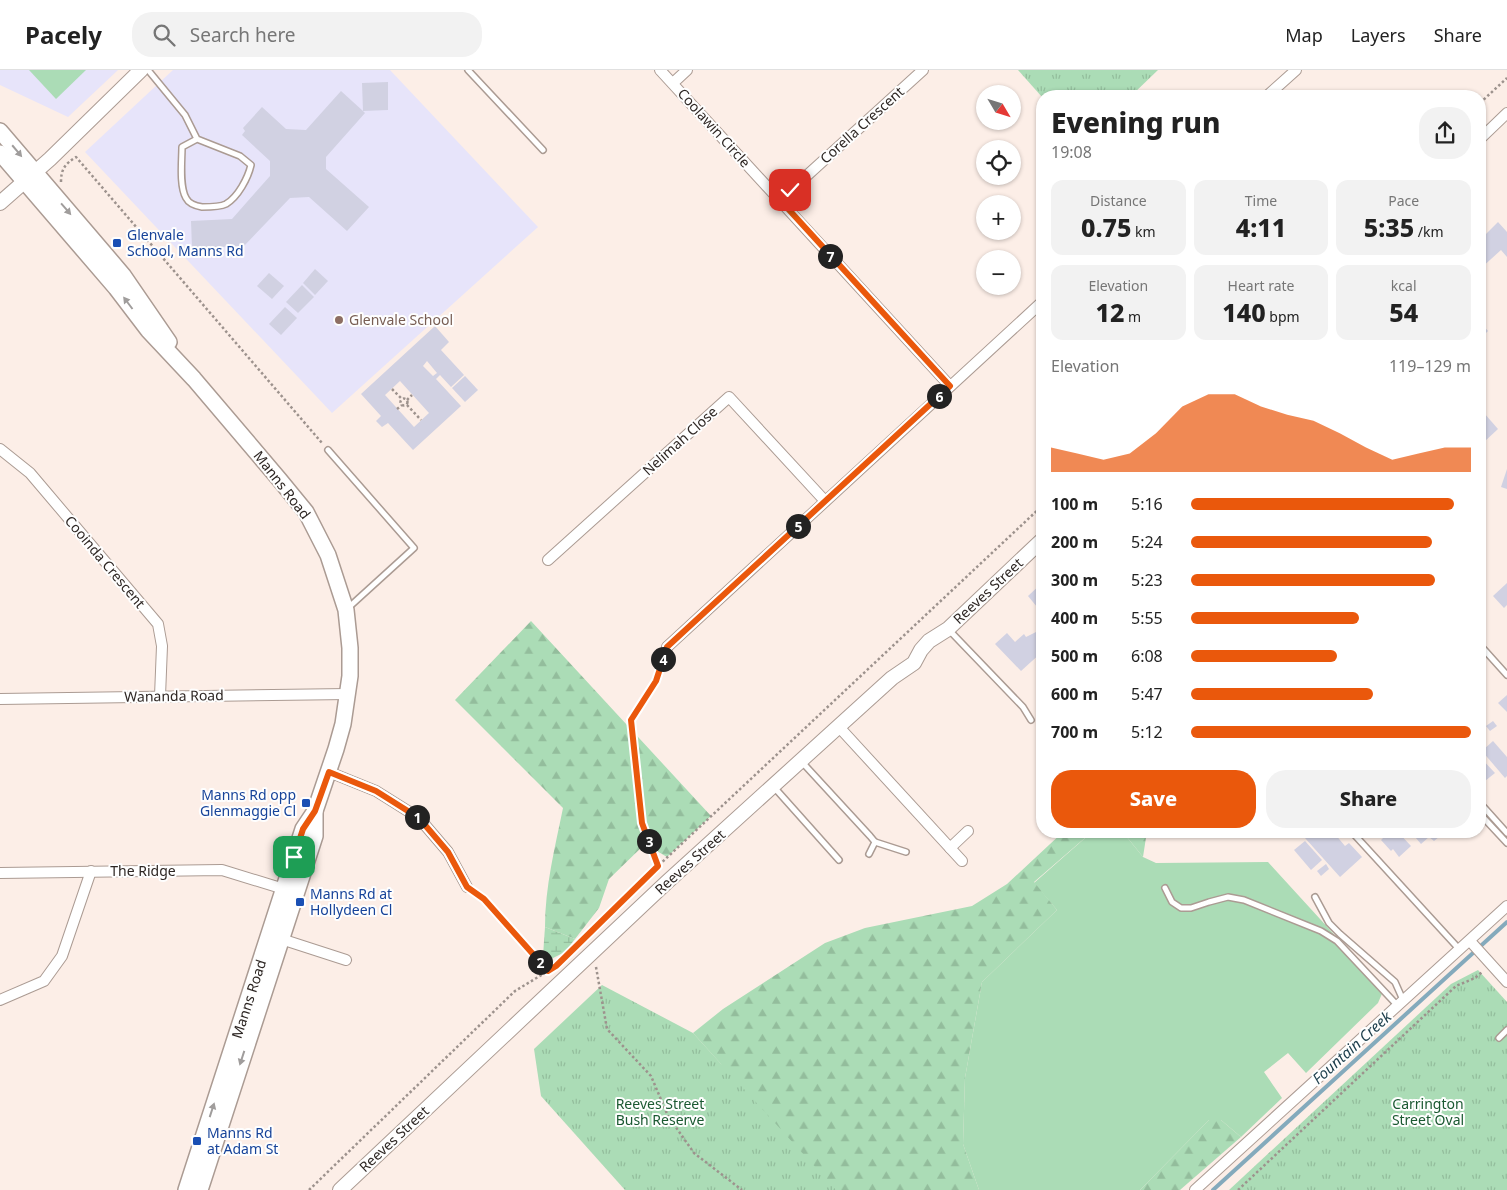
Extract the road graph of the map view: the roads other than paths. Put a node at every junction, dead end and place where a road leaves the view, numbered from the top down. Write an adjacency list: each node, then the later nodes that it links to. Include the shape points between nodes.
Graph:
1 (140, 70): 16 (street)
2 (148, 70): 13 (lane, via 185,115)
3 (468, 70): 14 (lane)
4 (660, 70): 8 (street, Coolawin Circle)
5 (687, 70): 8 (street)
6 (923, 70): 17 (street, Corella Crescent)
7 (1296, 70): 9 (street)
8 (673, 83): 17 (street, Coolawin Circle)
9 (1274, 90)
10 (1507, 114): 12 (street)
11 (0, 131): 16 (main road, Manns Road, one-way to 16)
12 (1486, 133)
13 (197, 138): 13 (lane, via 240,156 250,165 249,175 225,204 208,207 193,205 186,199 182,186 182,147)
14 (543, 150)
15 (0, 152): 16 (main road, Manns Road)
16 (29, 176): 18 (street); 26 (main road, Manns Road, via 123,275 194,379 306,512 328,554)
17 (780, 200): 20 (street, Coolawin Circle)
18 (0, 202)
19 (1036, 307): 20 (street)
20 (950, 386): 23 (street)
21 (0, 449): 32 (street, Cooinda Crescent, via 30,473 158,624 162,646)
22 (328, 450): 26 (lane, via 414,548)
23 (824, 501): 25 (street, Nelimah Close, via 729,397); 28 (street)
24 (1036, 546): 27 (street, Reeves Street)
25 (548, 560)
26 (346, 610): 31 (main road, Manns Road, via 351,663)
27 (948, 629): 34 (lane, via 1024,707); 35 (street, Reeves Street, via 930,641 914,663 892,678)
28 (667, 647)
29 (1486, 652): 30 (lane)
30 (1507, 675)
31 (348, 694): 32 (street, Wananda Road); 37 (main road, Manns Road)
32 (160, 696): 33 (street, Wananda Road)
33 (0, 699)
34 (1031, 720)
35 (839, 727): 36 (street, Reeves Street); 47 (street)
36 (801, 761): 38 (street, Reeves Street); 45 (lane)
37 (329, 772): 40 (main road, Manns Road); 54 (street, via 376,791 419,818 448,852)
38 (773, 786): 50 (lane); 72 (street, Reeves Street)
39 (1486, 810): 43 (lane)
40 (315, 811): 56 (main road, Manns Road, via 303,829); 59 (main road, Manns Road, via 315,836)
41 (1486, 820): 46 (lane)
42 (968, 831): 47 (street)
43 (1507, 833)
44 (1356, 838): 61 (lane)
45 (875, 842): 48 (lane); 49 (lane)
46 (1507, 843)
47 (950, 848): 51 (street)
48 (906, 852)
49 (869, 854)
50 (839, 860)
51 (962, 861)
52 (91, 871): 53 (street, The Ridge); 56 (street, The Ridge, via 222,870); 64 (street, via 62,956 44,981)
53 (0, 873)
54 (467, 887)
55 (1165, 888): 65 (lane, via 1172,902 1182,908 1228,897 1244,900 1321,931 1337,941)
56 (284, 889): 59 (main road, Manns Road)
57 (1314, 897): 65 (lane, via 1340,934 1395,982)
58 (1507, 906): 60 (street)
59 (275, 937): 62 (street); 68 (main road, Manns Road, one-way to 68); 69 (main road, Manns Road, one-way to 59)
60 (1470, 941): 61 (street); 63 (street)
61 (1460, 950): 65 (street)
62 (346, 960)
63 (1507, 982)
64 (0, 1000)
65 (1401, 1003): 73 (street)
66 (1507, 1030): 67 (lane)
67 (1499, 1038)
68 (216, 1140): 70 (main road, via 207,1149); 71 (main road, Manns Road)
69 (186, 1190)
70 (193, 1190)
71 (200, 1190)
72 (340, 1190)
73 (1195, 1190)

